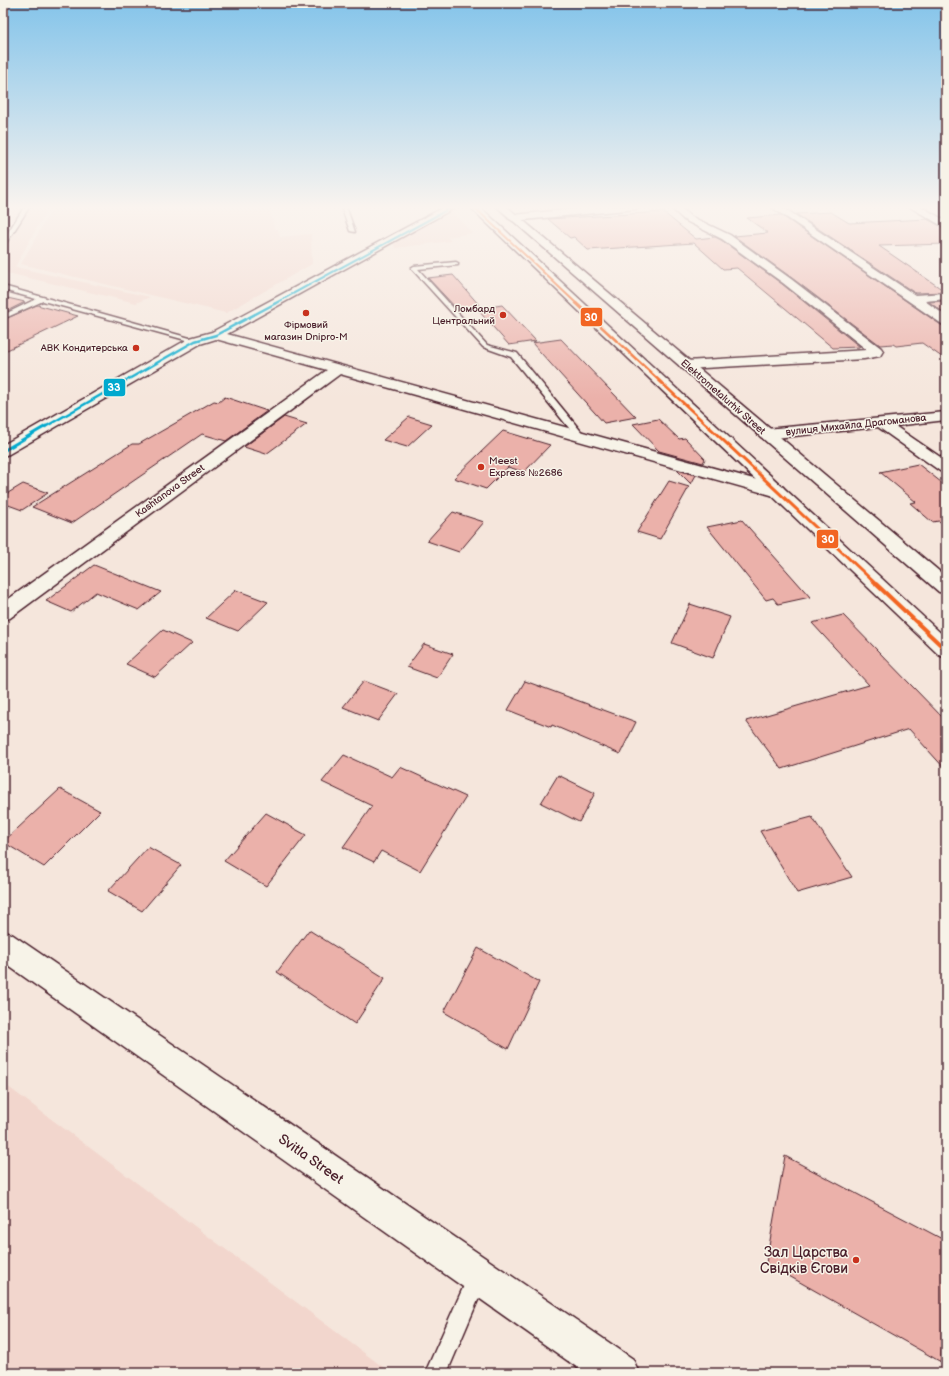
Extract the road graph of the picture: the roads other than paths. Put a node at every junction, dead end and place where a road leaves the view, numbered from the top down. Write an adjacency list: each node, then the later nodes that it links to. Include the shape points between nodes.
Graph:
1 (336, 270): 13 (street)
2 (416, 270): 20 (lane, via 485,346 514,355)
3 (541, 270): 23 (street)
4 (574, 270): 15 (street, Elektrometalurhiv Street)
5 (772, 270): 15 (street, via 876,351 875,353)
6 (869, 270): 10 (street)
7 (3, 288): 9 (lane)
8 (946, 296): 10 (street)
9 (42, 299): 11 (lane); 14 (lane)
10 (912, 299): 12 (street)
11 (3, 318)
12 (946, 321)
13 (216, 335): 14 (street); 16 (street)
14 (196, 342): 21 (street)
15 (686, 365): 19 (street, Elektrometalurhiv Street)
16 (337, 369): 20 (street); 25 (street, Kashtanova Street)
17 (946, 416): 18 (street, вулиця Михайла Драгоманова)
18 (880, 422): 19 (street, вулиця Михайла Драгоманова); 22 (street)
19 (766, 434): 24 (street, Elektrometalurhiv Street)
20 (582, 437): 23 (street)
21 (3, 451)
22 (946, 468)
23 (777, 492): 26 (street)
24 (946, 587)
25 (3, 614)
26 (946, 650)
27 (3, 945): 28 (street, Svitla Street)
28 (478, 1276): 29 (lane); 30 (street, Svitla Street)
29 (436, 1373)
30 (619, 1373)

